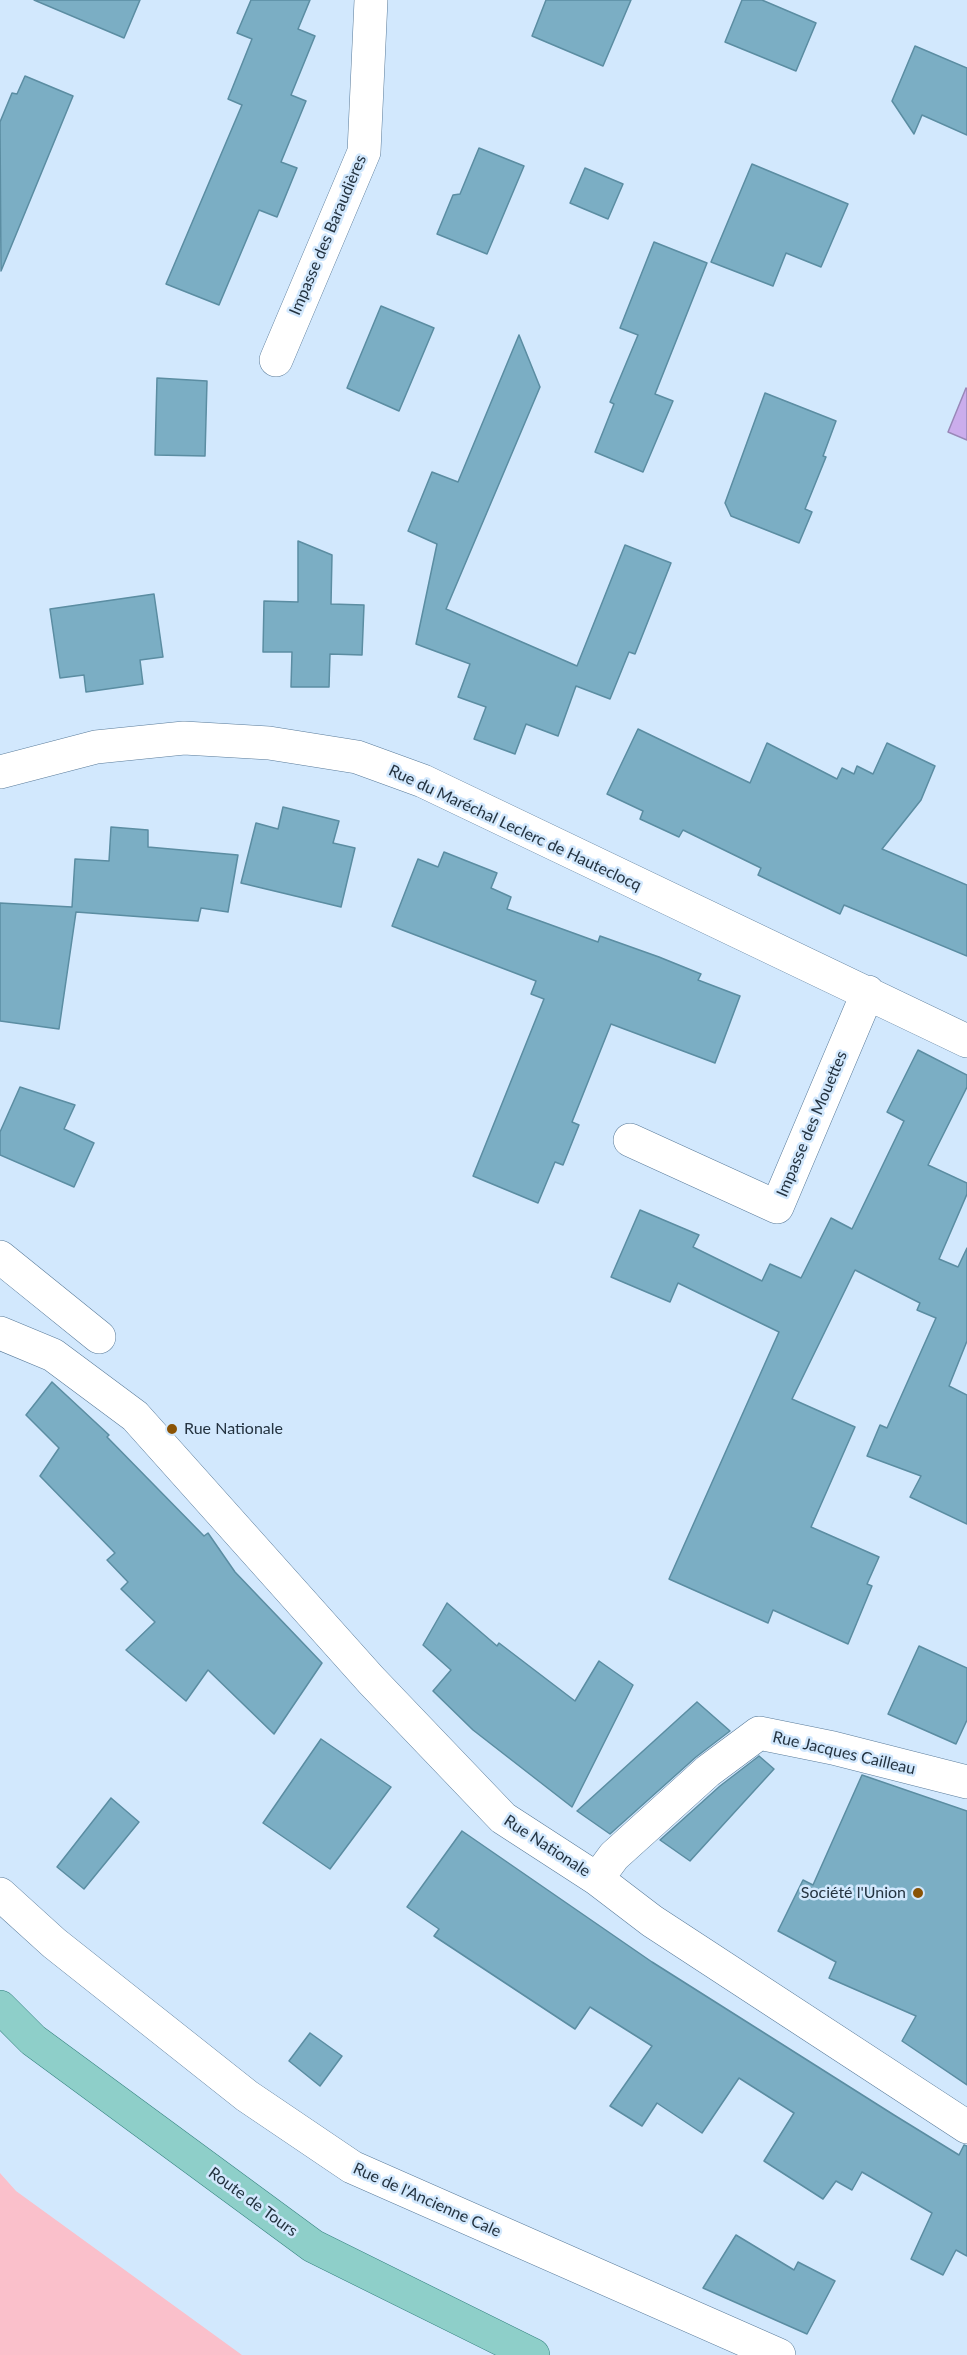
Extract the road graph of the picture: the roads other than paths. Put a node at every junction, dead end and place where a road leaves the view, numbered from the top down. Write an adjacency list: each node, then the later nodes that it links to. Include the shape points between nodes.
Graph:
1 (371, 0): 2 (street, Impasse des Baraudières, via 364,152)
2 (276, 360)
3 (0, 772): 4 (street, Rue du Maréchal Leclerc de Hauteclocq, via 96,747 184,738 270,743 357,757 423,781)
4 (868, 992): 5 (street, Rue du Maréchal Leclerc de Hauteclocq); 6 (street, Impasse des Mouettes, via 777,1207)
5 (967, 1041)
6 (630, 1140)
7 (0, 1257): 9 (street)
8 (0, 1333): 11 (street, Rue Nationale, via 53,1355 135,1416 371,1680 502,1818)
9 (99, 1336)
10 (967, 1782): 11 (street, Rue Jacques Cailleau, via 759,1733 708,1770 614,1856)
11 (597, 1879): 14 (street, Rue Nationale, via 652,1921)
12 (0, 1894): 16 (street, Rue de l'Ancienne Cale, via 54,1943 247,2096 352,2167)
13 (0, 2007): 15 (main road, Route de Tours, via 33,2040 313,2246)
14 (967, 2127)
15 (533, 2355)
16 (779, 2355)

